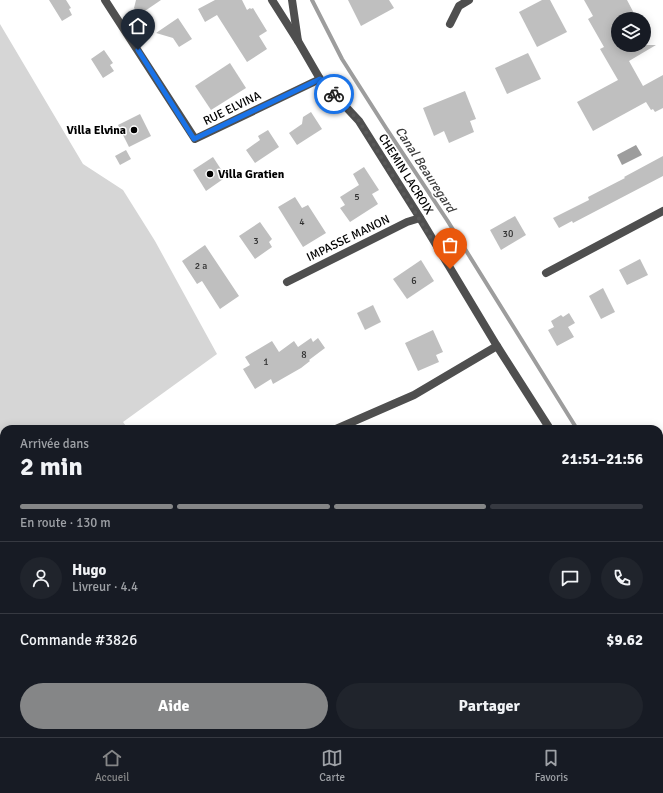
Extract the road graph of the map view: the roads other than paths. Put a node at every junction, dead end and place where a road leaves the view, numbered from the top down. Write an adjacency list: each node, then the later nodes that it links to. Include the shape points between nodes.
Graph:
1 (105, 0): 7 (street, RUE ELVINA, via 194,139)
2 (272, 0): 6 (street, CHEMIN LACROIX)
3 (292, 0): 6 (street)
4 (469, 0): 5 (street, via 459,6)
5 (450, 24)
6 (298, 41): 7 (street, CHEMIN LACROIX)
7 (320, 79): 9 (street, CHEMIN LACROIX, via 359,121)
8 (663, 211): 10 (street)
9 (420, 218): 11 (street, IMPASSE MANON, via 407,222); 12 (street, CHEMIN LACROIX)
10 (546, 273)
11 (287, 282)
12 (496, 346): 13 (street, via 414,395); 14 (street, CHEMIN LACROIX)
13 (345, 425)
14 (547, 425)

